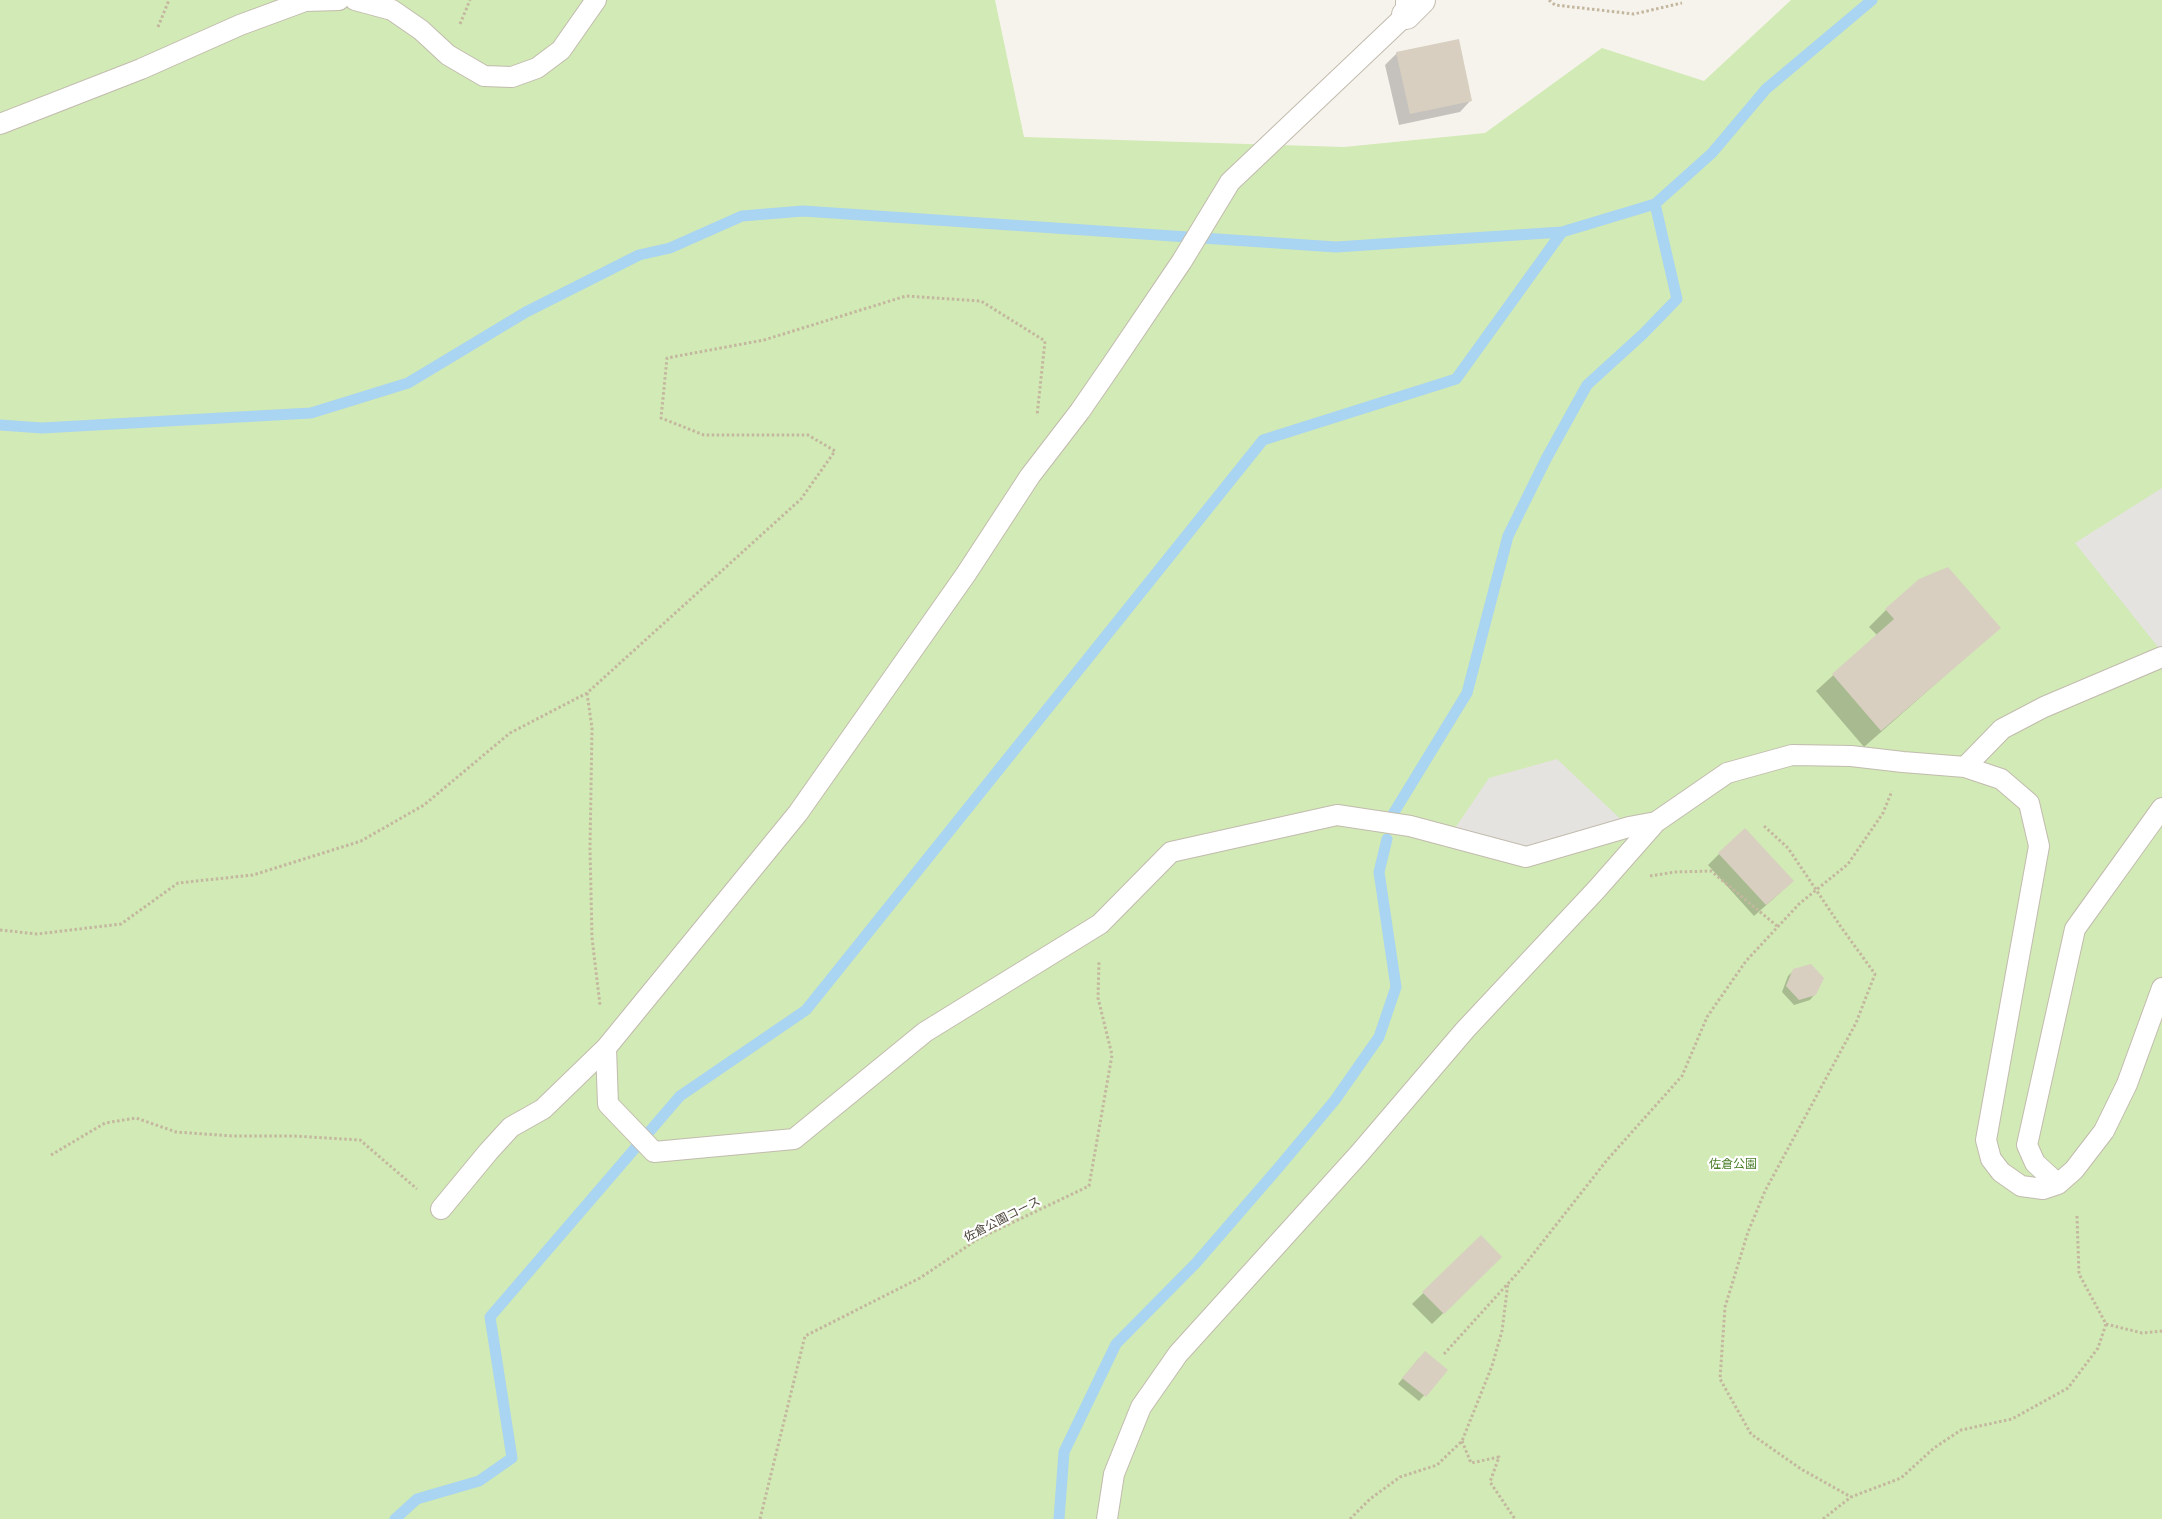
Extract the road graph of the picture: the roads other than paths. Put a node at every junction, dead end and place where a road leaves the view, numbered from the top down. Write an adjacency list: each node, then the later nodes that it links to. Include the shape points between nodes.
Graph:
1 (339, 0): 5 (lane, via 305,1)
2 (355, 0): 3 (lane, via 392,10 421,30 448,55 484,76 512,77 537,68 561,50)
3 (596, 0)
4 (1411, 5): 11 (lane, via 1230,182 1182,261 1080,411 1030,476 966,574 798,813)
5 (0, 124)
6 (2162, 657): 7 (lane, via 2044,706 2002,729)
7 (1966, 766): 9 (lane, via 1851,756 1792,755 1727,773); 12 (lane, via 2001,779 2029,803 2039,846 1986,1140 1991,1159 2001,1172 2020,1186 2043,1188)
8 (2162, 808): 12 (lane, via 2075,929 2027,1145 2035,1163)
9 (1656, 822): 11 (lane, via 1526,857 1410,826 1337,814 1171,852 1100,924 924,1032 794,1139 654,1152 608,1104); 14 (lane, via 1465,1030 1359,1154 1178,1354 1141,1406 1114,1474)
10 (2162, 988): 12 (lane, via 2127,1084 2104,1131 2078,1165)
11 (606, 1048): 13 (lane, via 544,1109 511,1127)
12 (2058, 1184)
13 (441, 1209)
14 (1107, 1519)

